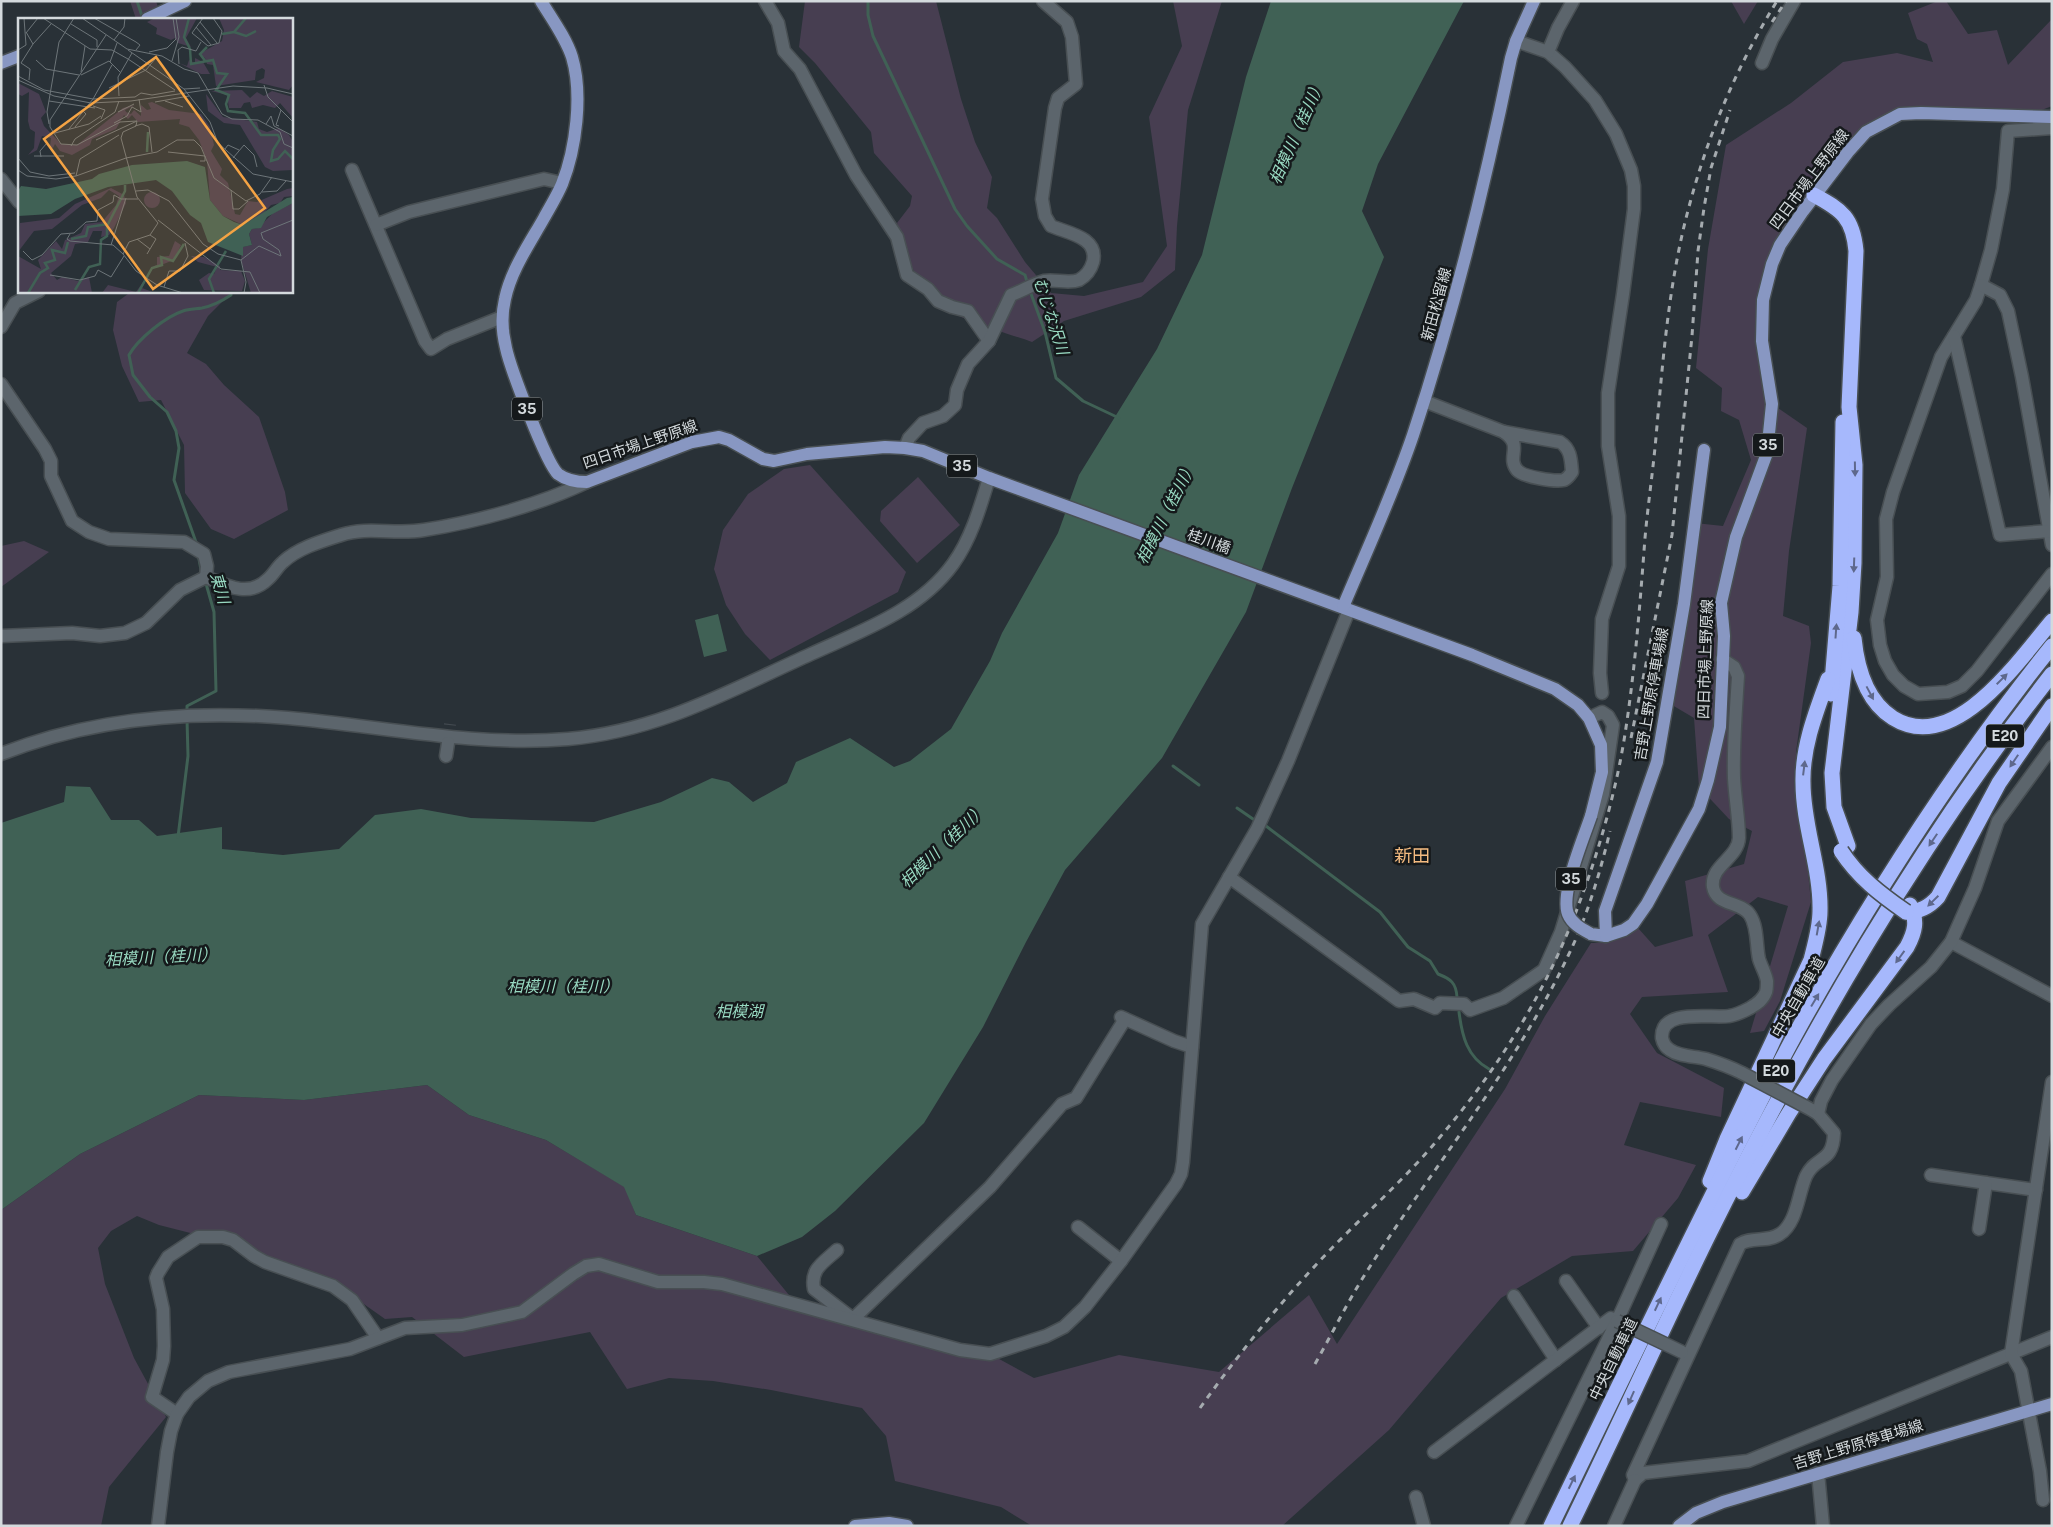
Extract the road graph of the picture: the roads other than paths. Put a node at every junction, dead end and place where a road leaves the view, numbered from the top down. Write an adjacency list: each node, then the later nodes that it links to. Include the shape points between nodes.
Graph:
1 (185, 1): 8 (main road)
2 (541, 1): 18 (main road, 四日市場上野原線 / 35, via 567,45 575,70 574,138)
3 (765, 1): 27 (street, via 778,23 784,52 800,69 856,175 898,237 907,275 928,289 938,301 968,311)
4 (1043, 1): 27 (street, via 1067,22 1072,37 1076,84 1058,98 1055,108 1042,199 1045,216 1051,226 1082,237 1095,255 1086,275 1077,281 1044,281 1011,295)
5 (1534, 1): 9 (main road, 新田松留線)
6 (1573, 1): 10 (street)
7 (1794, 1): 13 (street)
8 (149, 18)
9 (1516, 41): 10 (street); 29 (main road, 新田松留線, via 1483,189)
10 (1548, 52): 49 (street, via 1571,73 1604,114 1631,170 1634,186 1634,209 1608,393 1608,446 1619,516 1619,566 1602,619)
11 (18, 56): 12 (main road)
12 (1, 63)
13 (1762, 63)
14 (2052, 117): 19 (main road, 四日市場上野原線 / 35, via 1900,114 1866,132)
15 (2052, 128): 22 (street, via 2008,132 2003,190)
16 (352, 170): 21 (street)
17 (1, 179): 20 (street)
18 (562, 183): 21 (street, via 544,179 409,212); 24 (main road, 四日市場上野原線 / 35, via 511,280)
19 (1814, 195): 42 (highway, one-way to 42, via 1836,207 1849,220 1855,240 1849,386 1855,466); 46 (main road, 四日市場上野原線 / 35, via 1780,245 1763,300 1762,341 1772,404 1767,453 1736,537 1726,579 1721,604); 47 (highway, one-way to 19, via 1840,586 1849,248 1844,226)
20 (18, 201)
21 (376, 225): 24 (street, via 425,341 431,348)
22 (1981, 285): 26 (street, via 1976,300); 36 (street, via 2000,295 2008,311)
23 (37, 292): 25 (street, via 15,303)
24 (502, 317): 34 (main road, 四日市場上野原線 / 35, via 511,366 554,470 577,482)
25 (1, 327)
26 (1954, 336): 36 (street, via 2000,535); 38 (street, via 1941,357 1886,519 1888,577 1877,620 1880,645 1893,675 1918,694 1948,692 1962,686)
27 (989, 341): 31 (street, via 968,364 955,405 943,416 923,423 909,438)
28 (1, 384): 39 (street, via 45,449 51,461 51,476 72,522 108,539 184,542 204,554 208,566)
29 (1424, 401): 30 (street); 41 (main road, 新田松留線)
30 (1504, 432): 30 (street, via 1560,442 1566,447 1572,472 1562,480 1525,476 1518,472 1513,463 1514,443)
31 (905, 448): 33 (main road, 四日市場上野原線 / 35, via 932,454); 34 (main road, 四日市場上野原線 / 35, via 807,454 774,461 763,459 729,440 705,438)
32 (1704, 450): 59 (main road, 吉野上野原停車場線, via 1684,604 1657,762 1605,911)
33 (989, 478): 35 (main road, 四日市場上野原線 / 35); 54 (street, via 972,530 954,563 924,594 902,610 718,698 647,724 588,736 523,741 289,718 188,716 81,729)
34 (587, 482): 39 (street, via 503,512 422,530 356,530 340,535 303,549 283,562 263,584 247,590 232,589)
35 (1018, 488): 40 (main road, 桂川橋 / 35)
36 (2049, 531): 37 (street)
37 (2052, 545)
38 (2052, 574)
39 (206, 577): 44 (street, via 180,590 146,623 125,633)
40 (1306, 594): 41 (main road, 四日市場上野原線 / 35)
41 (1346, 609): 51 (main road, 四日市場上野原線 / 35, via 1555,689 1578,705); 57 (street, via 1288,761 1257,829)
42 (1851, 612): 43 (highway, one-way to 43, via 1856,655 1873,699 1898,721 1922,728 1961,716 1976,706); 56 (highway, via 1832,779 1835,812)
43 (2052, 621)
44 (1, 636)
45 (2052, 646): 73 (highway, 中央自動車道 / E20, one-way to 45, via 1801,1024 1903,854 1970,753)
46 (1722, 658): 59 (main road, 四日市場上野原線 / 35, via 1720,727 1699,809 1633,924); 64 (street, bridge, via 1734,667 1738,676 1734,749 1739,839 1733,855 1715,875 1713,886 1722,901 1750,914 1767,980 1766,991 1762,1000 1736,1015 1674,1019 1662,1036 1670,1050 1719,1063)
47 (1834, 660): 56 (highway, via 1823,780 1827,816); 73 (highway, one-way to 47, via 1727,1139 1811,960 1820,900 1803,773 1815,717)
48 (2052, 674): 84 (highway, E20, one-way to 84, via 1960,800 1851,969 1734,1185)
49 (1602, 693)
50 (2052, 706): 58 (highway, one-way to 58, via 1999,783 1938,897 1931,904)
51 (1589, 718): 57 (street, via 1602,712 1613,725 1603,794 1586,856 1561,932 1544,970 1503,998 1470,1010 1464,1004 1440,1003 1435,1008 1414,999 1399,1001); 59 (main road, 四日市場上野原線 / 35, bridge, via 1601,745 1602,772 1566,898 1568,913 1574,923 1591,934)
52 (448, 742): 55 (street)
53 (2052, 747): 60 (street, via 1998,821 1975,888)
54 (1, 754)
55 (446, 756)
56 (1844, 849): 58 (highway, bridge, via 1854,870)
57 (1228, 877): 62 (street, via 1202,924)
58 (1910, 910): 84 (highway, one-way to 84, via 1916,920 1907,947 1824,1059 1789,1113 1740,1194)
59 (1606, 936)
60 (1951, 942): 61 (street); 64 (street, via 1931,967 1889,1004 1872,1024 1832,1080)
61 (2052, 996)
62 (1192, 1047): 72 (street, via 1181,1174); 76 (street, via 1123,1018 1076,1098 1062,1104 990,1187)
63 (2052, 1082): 67 (street)
64 (1814, 1112): 81 (street, via 1834,1133 1829,1155 1807,1174 1787,1228 1771,1239 1747,1239 1740,1244)
65 (1931, 1175): 66 (street)
66 (1986, 1183): 67 (street); 70 (street)
67 (2036, 1190): 82 (street)
68 (1661, 1224): 77 (street)
69 (1078, 1227): 72 (street)
70 (1979, 1229)
71 (837, 1250): 76 (street, via 814,1271 812,1280 814,1289)
72 (1121, 1260): 76 (street, via 1085,1307 1064,1327 990,1354 960,1350)
73 (1678, 1263): 98 (highway, 中央自動車道 / E20, one-way to 73)
74 (1566, 1280): 78 (street)
75 (1514, 1296): 83 (street)
76 (852, 1319): 79 (street, via 722,1284 658,1282 598,1264 586,1266 573,1274 522,1312 469,1324 405,1328)
77 (1617, 1321): 78 (street, via 1611,1318); 81 (street, bridge); 97 (street)
78 (1599, 1328): 83 (street)
79 (378, 1338): 87 (street, via 350,1348 229,1372 208,1381 189,1397); 87 (street, via 352,1300 333,1286 265,1262 233,1240 216,1236 198,1237 168,1257 156,1278 163,1308 164,1346 152,1397)
80 (2052, 1338): 82 (street)
81 (1685, 1353): 90 (street, via 1633,1474)
82 (2011, 1354): 86 (street, via 2021,1371); 90 (street, via 1748,1461 1643,1474)
83 (1556, 1360): 88 (street)
84 (1640, 1378): 99 (highway, E20, one-way to 99)
85 (2052, 1404): 86 (main road, 吉野上野原停車場線)
86 (2029, 1410): 89 (main road, 吉野上野原停車場線); 92 (street)
87 (177, 1414): 93 (street, via 167,1452)
88 (1434, 1452)
89 (1818, 1473): 101 (main road, 吉野上野原停車場線, via 1723,1502); 102 (street)
90 (1635, 1480): 100 (street)
91 (1416, 1497): 96 (street)
92 (2043, 1500)
93 (158, 1526)
94 (855, 1526): 95 (main road, via 889,1523)
95 (907, 1526)
96 (1424, 1526)
97 (1516, 1526)
98 (1551, 1526)
99 (1570, 1526)
100 (1614, 1526)
101 (1679, 1526)
102 (1823, 1526)

